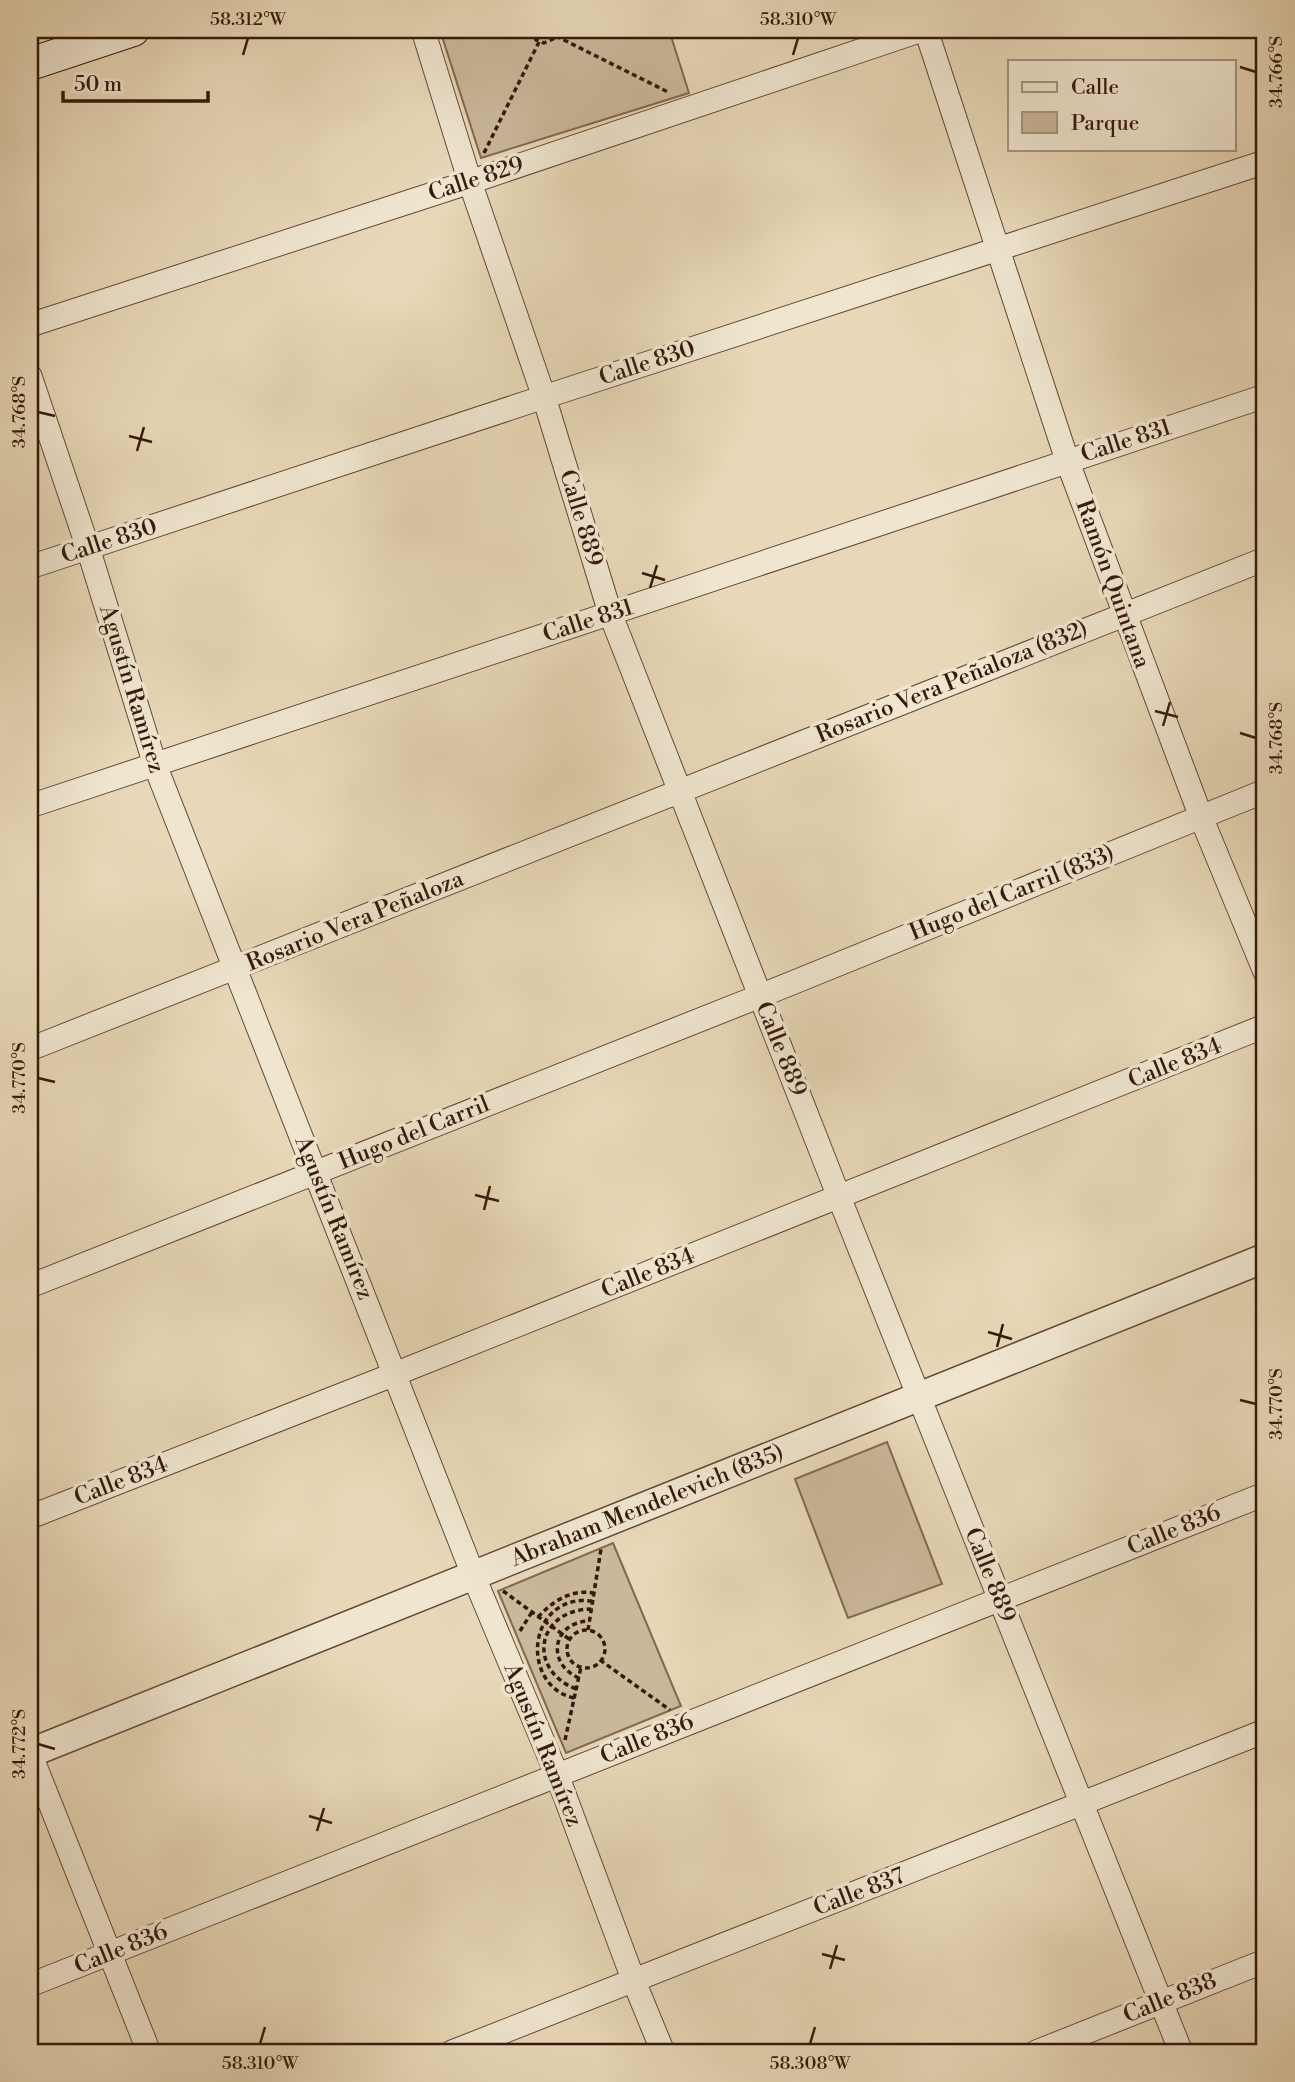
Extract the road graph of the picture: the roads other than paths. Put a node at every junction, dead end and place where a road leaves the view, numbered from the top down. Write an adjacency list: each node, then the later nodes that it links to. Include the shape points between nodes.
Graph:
1 (133, 30): 4 (main road)
2 (423, 30): 6 (street, Calle 889)
3 (924, 30): 6 (street, Calle 829); 7 (street, Ramón Quintana)
4 (30, 64)
5 (1265, 162): 7 (street, Calle 830)
6 (470, 182): 8 (street, Calle 829); 11 (street, Calle 889)
7 (997, 251): 11 (street, Calle 830); 12 (street, Ramón Quintana)
8 (30, 326)
9 (30, 376): 13 (street, Agustín Ramírez)
10 (1265, 396): 12 (street, Calle 831)
11 (544, 397): 13 (street, Calle 830); 16 (street, Calle 889)
12 (1067, 460): 16 (street, Calle 831); 17 (street, Ramón Quintana)
13 (88, 548): 15 (street, Calle 830); 18 (street, Agustín Ramírez)
14 (1265, 559): 17 (street, Rosario Vera Peñaloza (832))
15 (30, 567)
16 (610, 613): 18 (street, Calle 831); 19 (street, Calle 889)
17 (1124, 614): 19 (street, Rosario Vera Peñaloza (832)); 22 (street, Ramón Quintana)
18 (155, 765): 21 (street, Calle 831); 23 (street, Agustín Ramírez)
19 (679, 791): 23 (street, Rosario Vera Peñaloza); 25 (street, Calle 889)
20 (1265, 791): 22 (street, Hugo del Carril (833))
21 (30, 806)
22 (1201, 817): 24 (street, Ramón Quintana); 25 (street, Hugo del Carril (833))
23 (236, 968): 27 (street, Rosario Vera Peñaloza); 28 (street, Agustín Ramírez)
24 (1265, 972)
25 (760, 996): 28 (street, Hugo del Carril); 29 (street, Calle 889)
26 (1265, 1026): 29 (street, Calle 834)
27 (30, 1049)
28 (316, 1173): 31 (street, Hugo del Carril); 32 (street, Agustín Ramírez)
29 (839, 1197): 32 (street, Calle 834); 33 (street, Calle 889)
30 (1265, 1258): 33 (street, Abraham Mendelevich (835))
31 (30, 1286)
32 (396, 1374): 35 (street, Calle 834); 36 (street, Agustín Ramírez)
33 (919, 1397): 36 (street, Abraham Mendelevich (835)); 37 (street, Calle 889)
34 (1265, 1494): 37 (street, Calle 836)
35 (30, 1517)
36 (476, 1576): 39 (street, Abraham Mendelevich (835)); 40 (street, Agustín Ramírez)
37 (1000, 1600): 40 (street, Calle 836); 41 (street, Calle 889)
38 (1265, 1731): 41 (street, Calle 837)
39 (30, 1753): 42 (street)
40 (557, 1775): 42 (street, Calle 836); 44 (street, Agustín Ramírez)
41 (1082, 1805): 44 (street, Calle 837); 46 (street, Calle 889)
42 (109, 1954): 45 (street, Calle 836); 47 (street)
43 (1265, 1961): 46 (street, Calle 838)
44 (633, 1979): 48 (street, Calle 837); 49 (street, Agustín Ramírez)
45 (30, 1985)
46 (1161, 2002): 50 (street, Calle 838); 51 (street, Calle 889)
47 (149, 2052)
48 (452, 2052)
49 (663, 2052)
50 (1036, 2052)
51 (1181, 2052)

